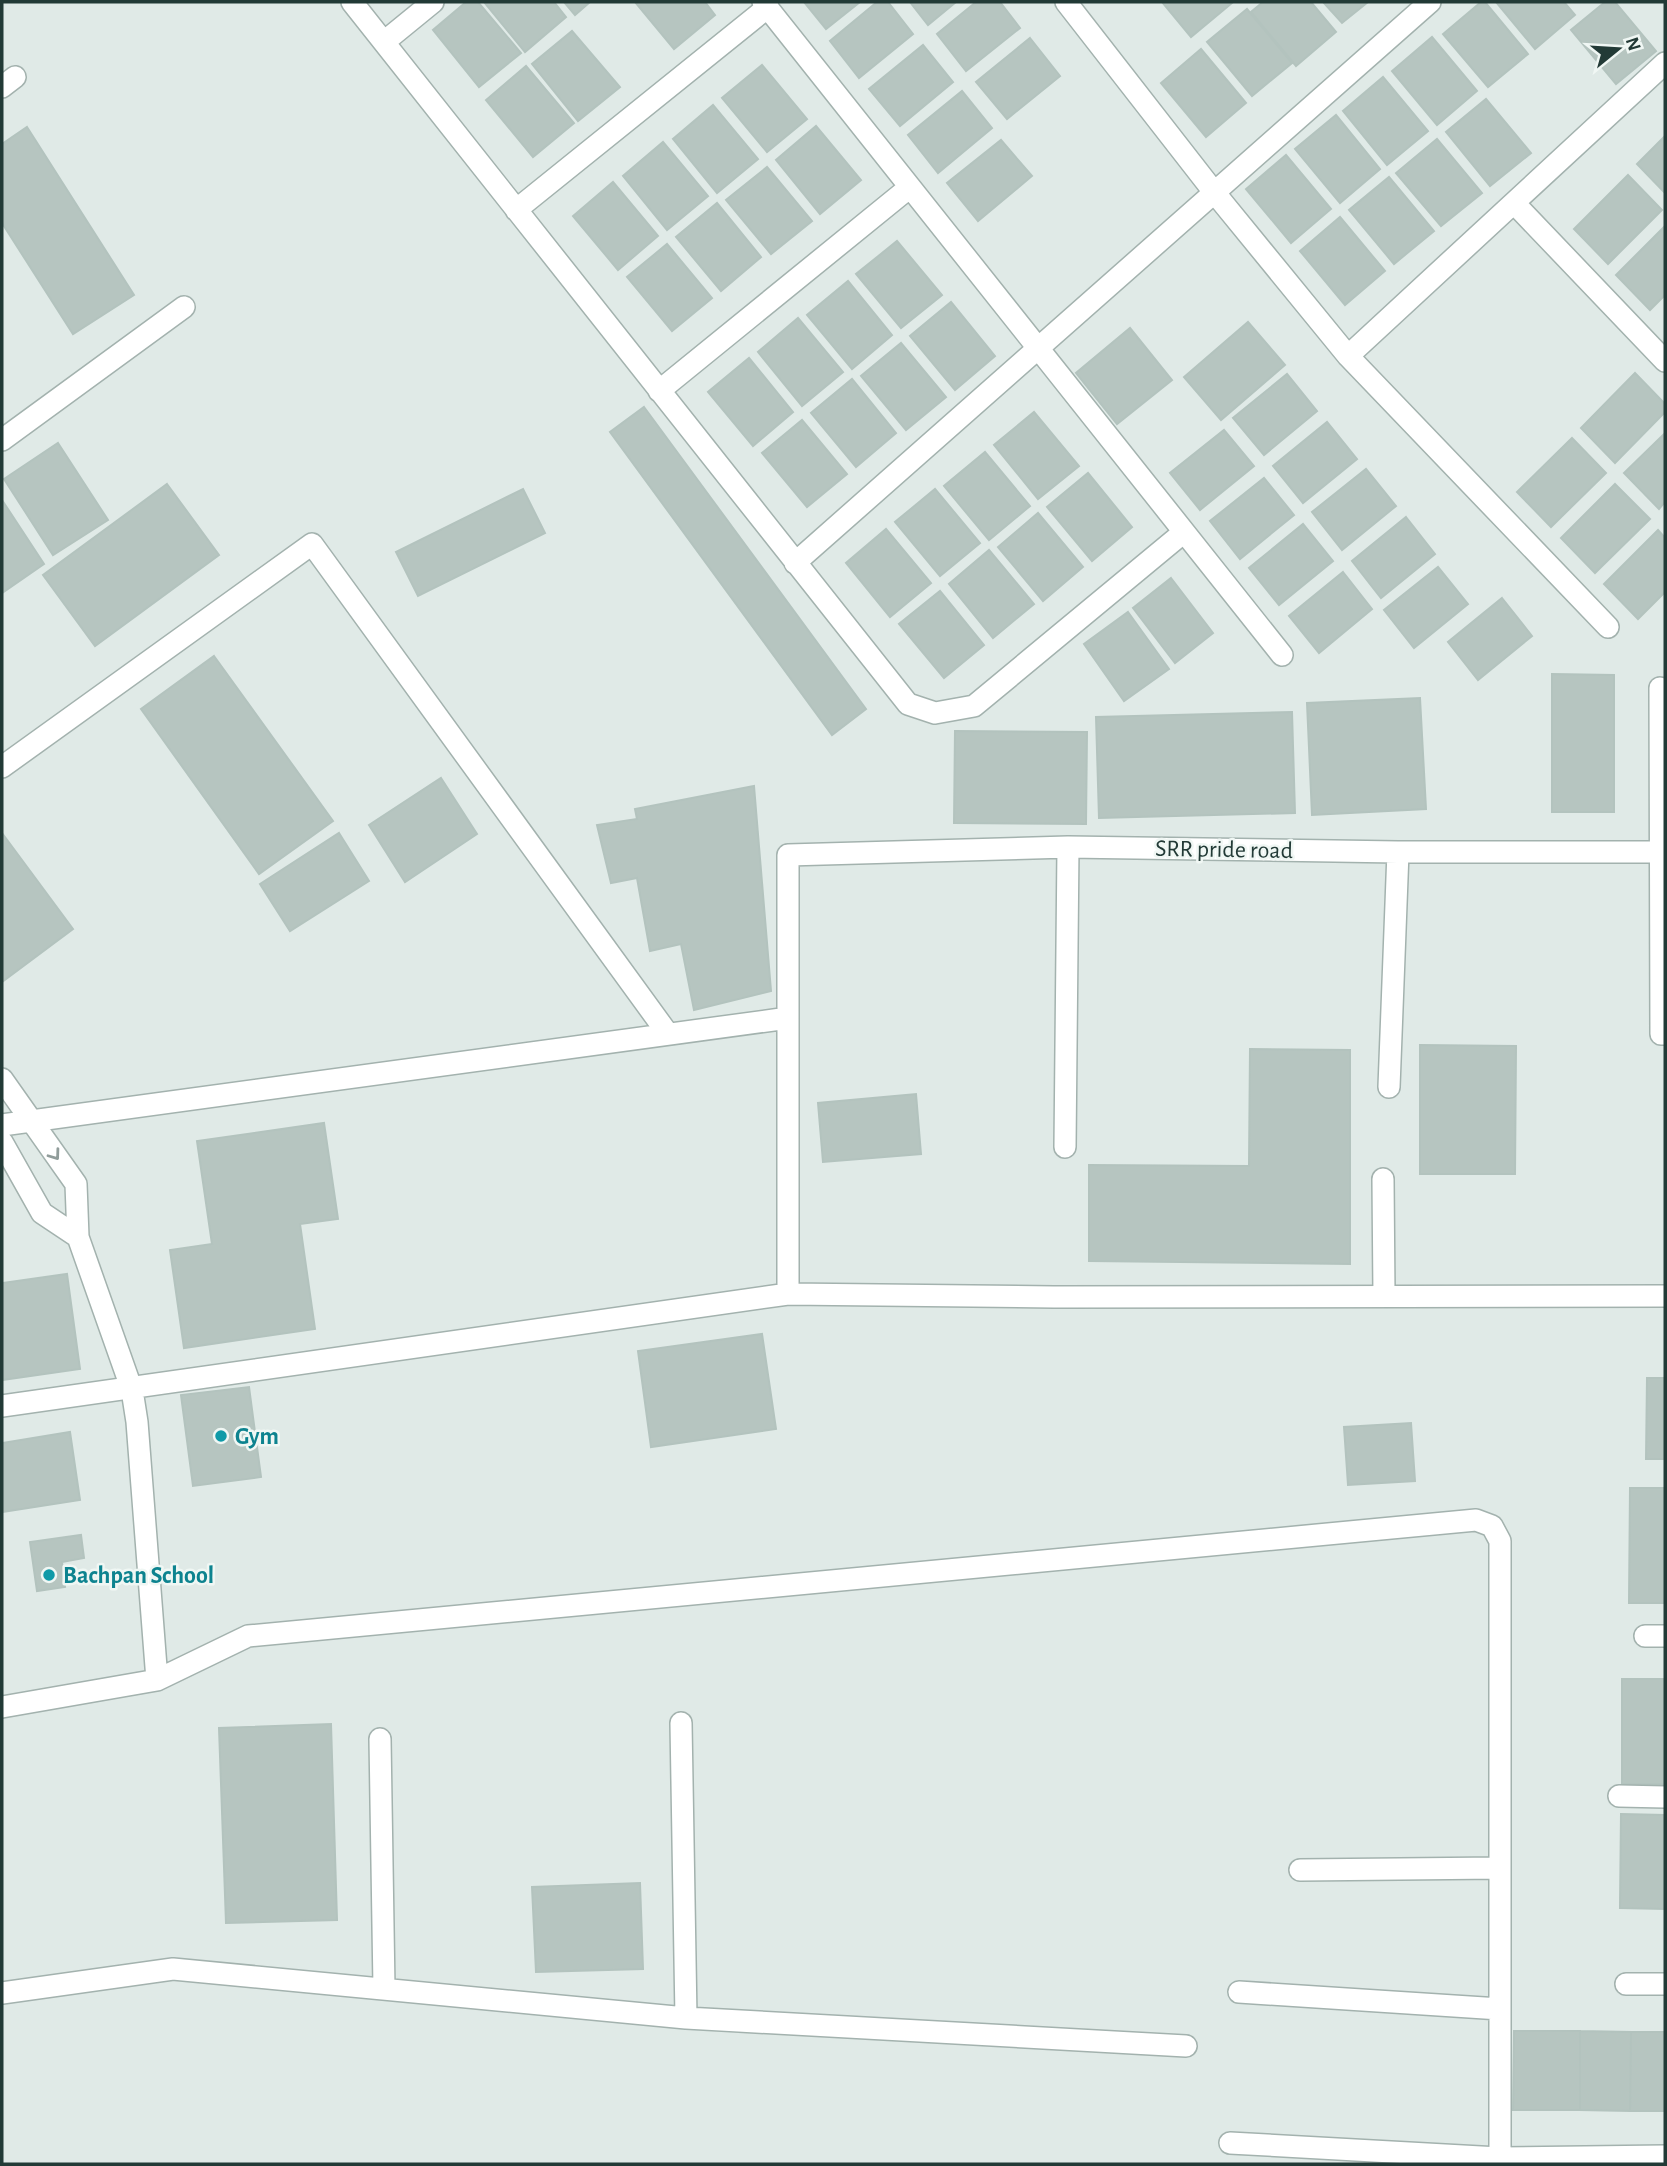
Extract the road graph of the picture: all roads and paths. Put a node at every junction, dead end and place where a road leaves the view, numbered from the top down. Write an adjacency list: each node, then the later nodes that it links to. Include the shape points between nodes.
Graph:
1 (352, 2): 6 (street)
2 (433, 2): 6 (street)
3 (1066, 2): 9 (street)
4 (1430, 2): 9 (street)
5 (765, 4): 8 (street); 11 (street)
6 (384, 42): 11 (street)
7 (1665, 63): 10 (street)
8 (911, 187): 13 (street); 16 (street)
9 (1214, 192): 13 (street); 14 (street)
10 (1514, 203): 14 (street); 15 (street)
11 (516, 210): 16 (street)
12 (184, 307): 17 (street)
13 (1038, 348): 18 (street); 19 (street)
14 (1348, 356): 20 (street)
15 (1665, 361)
16 (659, 391): 19 (street)
17 (2, 440)
18 (1184, 532): 19 (street, via 974,706 935,713 908,704); 21 (street)
19 (795, 563)
20 (1608, 627)
21 (1282, 655)
22 (1660, 688): 26 (street)
23 (2, 767): 28 (street, via 312,544)
24 (1068, 847): 25 (street, SRR pride road); 27 (street, SRR pride road, via 788,855); 35 (street)
25 (1398, 852): 26 (street, SRR pride road); 31 (street)
26 (1661, 852): 29 (street, via 1661,1034)
27 (788, 1018): 28 (street); 38 (street)
28 (668, 1034): 32 (street)
29 (1665, 1034)
30 (2, 1079): 32 (street)
31 (1389, 1087)
32 (29, 1121): 33 (street); 37 (street, one-way to 37, via 76,1184)
33 (2, 1125)
34 (2, 1142): 37 (street, via 42,1213)
35 (1065, 1147)
36 (1383, 1179): 39 (street)
37 (78, 1237): 41 (street)
38 (788, 1294): 39 (street); 41 (street)
39 (1384, 1296): 40 (street)
40 (1665, 1296)
41 (132, 1390): 42 (street); 43 (street)
42 (2, 1406)
43 (157, 1681): 44 (street); 49 (street, via 248,1636 1476,1520 1492,1526 1500,1541)
44 (2, 1707)
45 (681, 1723): 57 (street)
46 (380, 1740): 53 (street)
47 (1619, 1796): 48 (street)
48 (1665, 1797)
49 (1499, 1868): 50 (street); 56 (street)
50 (1300, 1870)
51 (1626, 1984): 52 (street)
52 (1665, 1984)
53 (384, 1988): 55 (street, via 173,1969); 57 (street)
54 (1239, 1992): 56 (street)
55 (2, 1993)
56 (1500, 2009): 61 (street)
57 (685, 2018): 58 (street)
58 (1186, 2046)
59 (1230, 2143): 61 (street)
60 (1665, 2156): 61 (street)
61 (1500, 2161)

